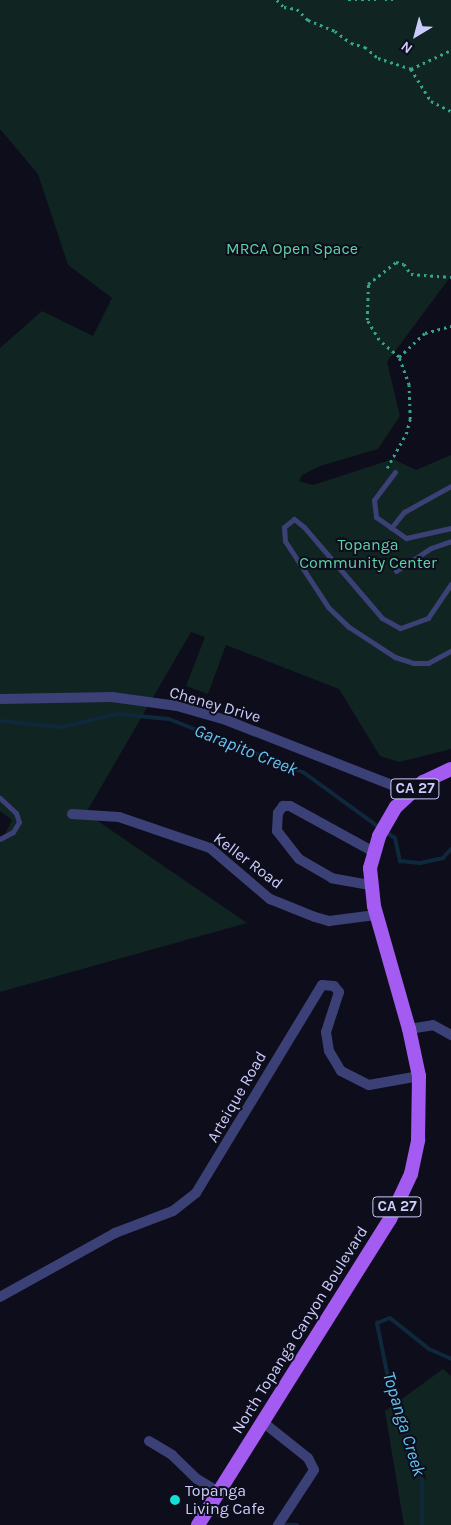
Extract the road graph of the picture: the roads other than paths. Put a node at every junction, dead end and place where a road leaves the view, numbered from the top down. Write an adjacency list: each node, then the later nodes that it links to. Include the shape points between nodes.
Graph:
1 (395, 472): 3 (lane, via 374,500 373,511)
2 (451, 486): 3 (lane, via 404,512)
3 (391, 528): 4 (lane, via 406,538)
4 (451, 528)
5 (451, 541): 6 (lane, via 431,548)
6 (396, 571)
7 (451, 584): 8 (lane, via 428,618 400,628 382,618 304,527 294,519 284,527 285,541 328,607 349,627 395,657 413,663 428,663)
8 (451, 651)
9 (0, 699): 11 (street, Cheney Drive, via 112,697 177,706 226,720)
10 (451, 769): 11 (main road, North Topanga Canyon Boulevard / CA 27)
11 (410, 792): 15 (main road, North Topanga Canyon Boulevard / CA 27, via 388,820)
12 (0, 798): 14 (lane, via 16,813 19,822 12,832)
13 (72, 814): 17 (street, Keller Road, via 119,817 210,848 270,898 314,917 330,921)
14 (0, 839)
15 (375, 848): 16 (main road, North Topanga Canyon Boulevard / CA 27); 16 (street, via 290,806 283,806 278,813 277,831 299,859 332,878)
16 (370, 885): 17 (main road, North Topanga Canyon Boulevard / CA 27)
17 (376, 915): 18 (main road, North Topanga Canyon Boulevard / CA 27)
18 (410, 1029): 19 (street, via 433,1026); 20 (main road, North Topanga Canyon Boulevard / CA 27)
19 (451, 1035)
20 (419, 1076): 21 (street, Arteique Road, via 369,1085 341,1071 329,1051 326,1032 339,992 334,986 322,985 196,1193 173,1211 115,1233); 22 (main road, North Topanga Canyon Boulevard / CA 27, via 418,1140 405,1189)
21 (0, 1298)
22 (264, 1423): 24 (main road, North Topanga Canyon Boulevard / CA 27); 26 (street, via 308,1458 314,1470)
23 (150, 1441): 24 (street, via 172,1455 197,1479)
24 (220, 1492): 25 (main road, North Topanga Canyon Boulevard / CA 27)
25 (198, 1525)
26 (278, 1525)

